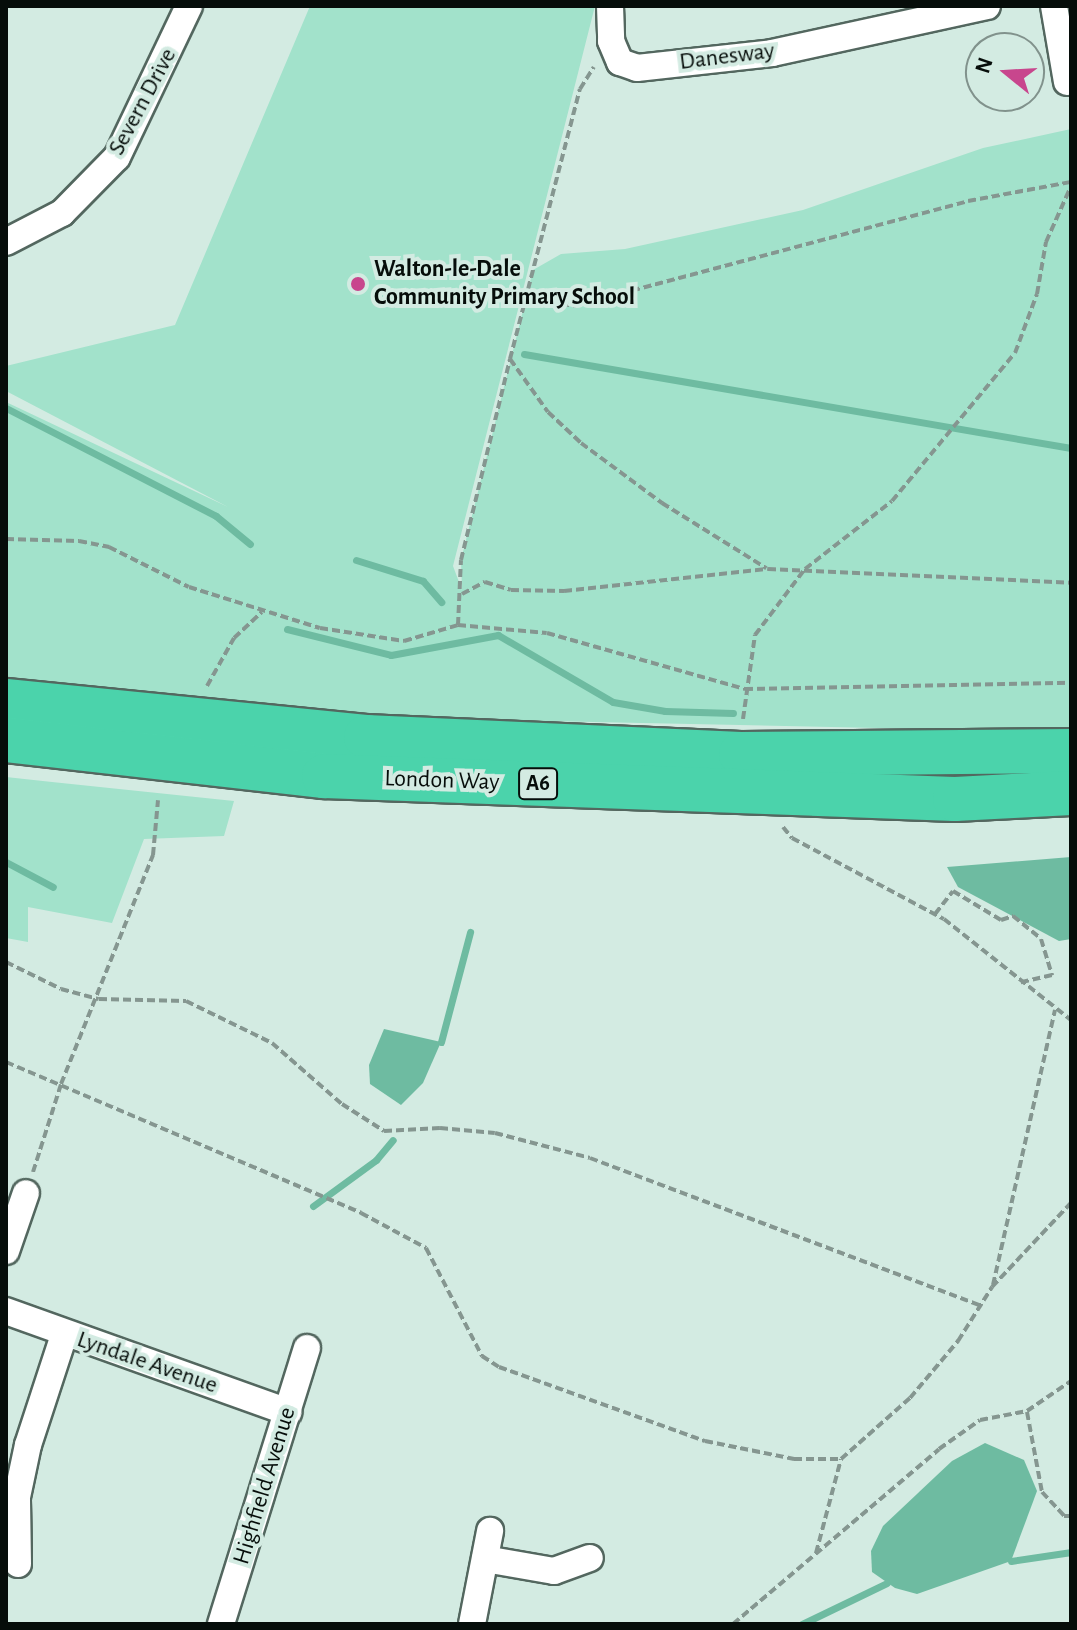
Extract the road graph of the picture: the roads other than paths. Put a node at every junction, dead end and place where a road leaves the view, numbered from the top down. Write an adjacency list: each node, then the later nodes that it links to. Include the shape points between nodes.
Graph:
1 (189, 6): 7 (street, Severn Drive, via 117,157 62,213)
2 (610, 6): 5 (street, Danesway, via 611,41 620,62 637,68 772,53)
3 (987, 6): 5 (street, Danesway)
4 (1054, 6): 6 (street)
5 (891, 16)
6 (1067, 82)
7 (6, 242)
8 (6, 701): 10 (highway, London Way / A6, via 366,737 741,754)
9 (6, 740): 11 (highway, London Way / A6, via 324,776 955,799)
10 (1071, 751)
11 (1071, 793)
12 (26, 1193): 13 (street)
13 (6, 1251)
14 (6, 1311): 15 (street, Lyndale Avenue)
15 (64, 1335): 17 (street, Lyndale Avenue); 21 (street, via 20,1484)
16 (307, 1348): 17 (street, Highfield Avenue)
17 (288, 1412): 22 (street, Highfield Avenue)
18 (490, 1531): 20 (street)
19 (590, 1558): 20 (street, via 554,1571)
20 (485, 1559): 23 (street)
21 (18, 1564)
22 (221, 1624)
23 (472, 1624)

